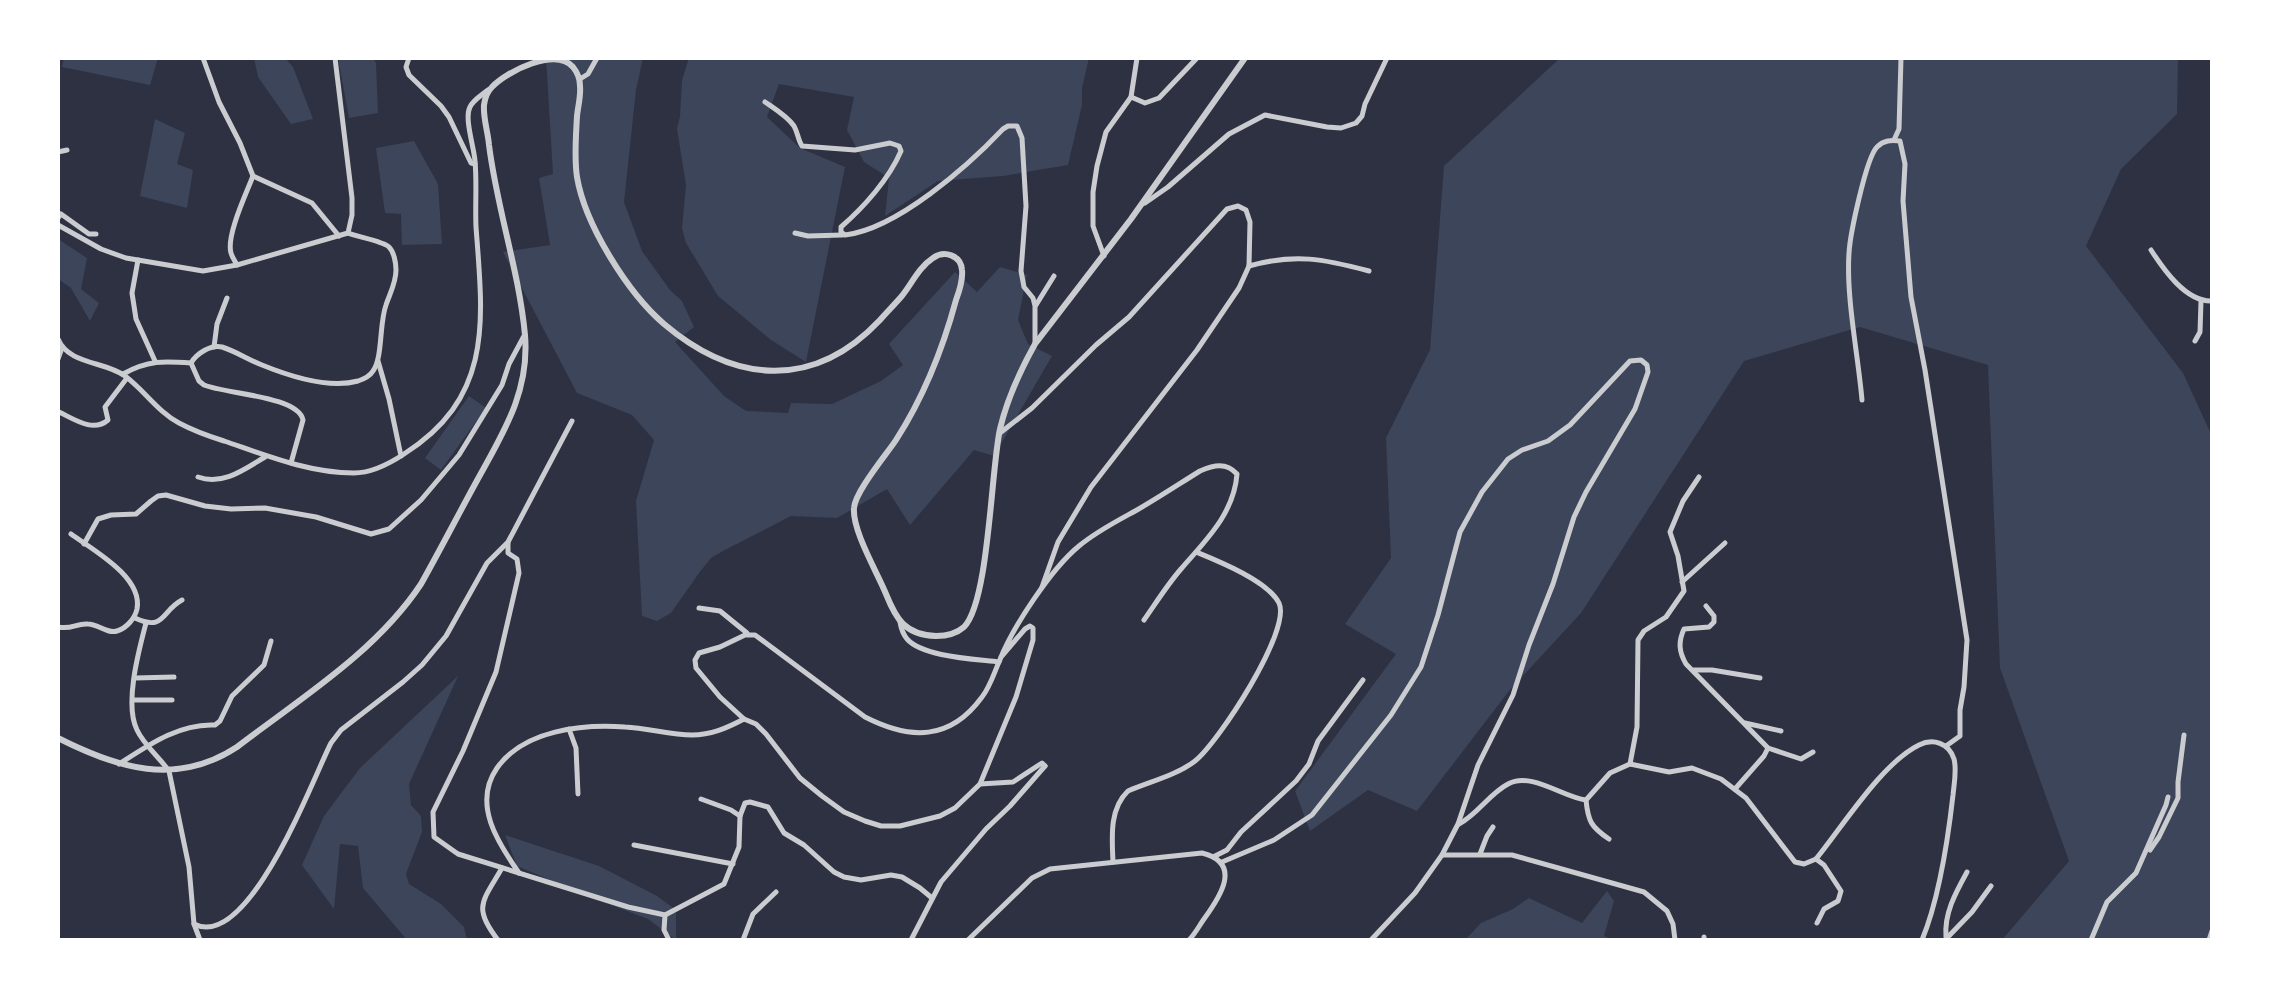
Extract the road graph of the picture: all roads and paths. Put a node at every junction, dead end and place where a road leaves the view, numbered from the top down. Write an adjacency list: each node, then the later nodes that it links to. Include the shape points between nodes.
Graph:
1 (203, 58): 18 (street)
2 (335, 58): 22 (street, via 352,198)
3 (409, 58): 17 (street, via 409,75 441,106)
4 (597, 58): 10 (street)
5 (1137, 58): 12 (street)
6 (1197, 58): 12 (street, via 1159,98 1145,103)
7 (1245, 58): 19 (street)
8 (1387, 58): 19 (street, via 1356,123 1327,127 1265,115 1229,134)
9 (1901, 58): 14 (street, via 1899,129)
10 (580, 79): 11 (street, via 568,63 550,59 511,74); 70 (street, via 577,176 592,228 660,321 715,356 778,371 826,361 874,327 937,254 956,257 961,265 954,309 919,398 853,510)
11 (488, 90): 17 (street, via 468,112); 38 (street, via 484,109 490,156)
12 (1131, 97): 28 (street, via 1106,132 1097,166 1093,226)
13 (765, 102): 25 (street, via 793,126 802,146 899,146 892,168 841,227)
14 (1894, 140): 49 (street, via 1875,148 1849,252); 90 (street, via 1900,141 1905,164 1911,297 1967,640 1960,736)
15 (67, 150): 16 (street)
16 (58, 152)
17 (475, 165): 54 (street, via 481,300 474,361 457,407 431,436)
18 (253, 176): 26 (street, via 312,203); 30 (street, via 231,240)
19 (1140, 206): 28 (street)
20 (58, 218): 24 (street, via 61,214)
21 (58, 225): 29 (street, via 101,249)
22 (348, 233): 26 (street); 46 (street, via 384,243 394,258 395,278 385,306)
23 (795, 233): 25 (street)
24 (96, 234)
25 (843, 235): 37 (street, via 893,219 972,161 1003,129 1017,126 1026,206 1021,271)
26 (339, 236): 30 (street)
27 (2151, 250): 35 (street)
28 (1104, 256): 41 (street)
29 (138, 260): 30 (street, via 203,271); 45 (street, via 132,293 136,319)
30 (237, 265)
31 (1249, 266): 32 (street, via 1298,257); 52 (street, via 1249,216 1242,207 1232,206 1129,317); 64 (street, via 1216,325 1091,487 1058,542)
32 (1369, 271)
33 (1054, 276): 37 (street)
34 (227, 298): 42 (street)
35 (2201, 301): 36 (street); 40 (street)
36 (2212, 301)
37 (1035, 306): 41 (street)
38 (525, 333): 61 (street, via 502,385 459,455 389,529 371,534 316,517 205,506 166,495 136,514 98,519); 95 (street, via 526,366 513,415 404,609 378,637 233,750)
39 (58, 339): 43 (street)
40 (2195, 341)
41 (1035, 344): 52 (street)
42 (214, 347): 46 (street, via 279,371 339,383 367,377); 47 (street)
43 (62, 348): 44 (street); 48 (street)
44 (58, 359)
45 (155, 361): 47 (street); 48 (street)
46 (378, 361): 54 (street)
47 (191, 363): 55 (street, via 204,385 270,398 299,410 303,420)
48 (125, 376): 50 (street, via 105,407 108,420 102,425 91,426); 53 (street, via 171,419)
49 (1862, 400)
50 (59, 412)
51 (572, 421): 59 (street)
52 (999, 433): 70 (street, via 982,571 967,625 933,636)
53 (266, 456): 55 (street); 56 (street, via 228,478)
54 (401, 456): 55 (street, via 383,467 355,473)
55 (291, 463)
56 (198, 477)
57 (1699, 477): 63 (street, via 1670,532)
58 (71, 534): 61 (street)
59 (508, 542): 115 (street, via 519,573 496,672 433,812 434,837 458,854); 123 (street, via 487,563 433,653 331,743 287,838 246,902 214,926)
60 (1725, 543): 63 (street)
61 (84, 544): 68 (street, via 105,556 134,589)
62 (1196, 552): 64 (street, via 1232,499 1237,474 1225,466 1200,471 1104,528 1067,556); 69 (street); 112 (street, via 1264,588 1278,602 1278,623 1251,685 1214,742 1194,762 1120,799 1113,824)
63 (1681, 583): 93 (street, via 1684,591 1666,617 1638,640 1637,727)
64 (1040, 592): 75 (street)
65 (182, 600): 71 (street, via 165,618)
66 (1706, 606): 76 (street, via 1714,622 1684,629 1681,635 1681,655)
67 (699, 608): 73 (street, via 720,611)
68 (135, 618): 71 (street); 72 (street, via 115,631 84,623)
69 (1144, 620)
70 (900, 622): 75 (street, via 908,640 918,647)
71 (146, 623): 78 (street)
72 (58, 627)
73 (748, 634): 75 (street, via 865,717 915,734 953,725 967,714 984,695); 83 (street, via 699,653 695,660 703,677)
74 (271, 641): 89 (street, via 264,665 232,696 220,721 180,730)
75 (1000, 660): 96 (street, via 1025,629 1033,628 1016,697)
76 (1693, 670): 79 (street); 84 (street)
77 (174, 677): 78 (street)
78 (135, 678): 81 (street)
79 (1760, 678)
80 (1363, 680): 109 (street, via 1296,781)
81 (133, 700): 82 (street); 89 (street, via 136,729)
82 (172, 700)
83 (744, 719): 85 (street, via 725,729 690,735 625,727); 96 (street, via 756,724 800,778 822,796 844,812 881,826 940,816)
84 (1744, 722): 86 (street); 91 (street)
85 (569, 729): 98 (street, via 576,748); 117 (street, via 513,750 488,785 488,817)
86 (1781, 731)
87 (2184, 735): 111 (street, via 2178,798)
88 (58, 738): 94 (street)
89 (148, 745): 94 (street); 95 (street)
90 (1946, 746): 110 (street, via 1934,741 1905,754 1879,778); 135 (street, via 1955,769 1948,834)
91 (1768, 748): 92 (street, via 1801,759); 97 (street)
92 (1813, 752)
93 (1630, 764): 97 (street, via 1669,772 1692,768); 101 (street, via 1610,773)
94 (118, 765): 95 (street)
95 (169, 771): 123 (street, via 189,867)
96 (980, 784): 120 (street, via 1013,782 1042,763 1045,766)
97 (1735, 789): 110 (street, via 1795,862)
98 (578, 794)
99 (2168, 797): 111 (street)
100 (701, 799): 102 (street)
101 (1586, 800): 103 (street, via 1515,781); 105 (street, via 1588,819)
102 (740, 816): 114 (street, via 741,841); 120 (street, via 745,803 768,807 784,833 834,872 861,880 902,877)
103 (1458, 824): 108 (street); 113 (street, via 1478,765 1513,695 1574,517 1635,409 1648,372 1641,360 1630,361 1570,425 1508,459 1482,492 1460,532 1421,667 1391,715 1312,815 1274,840)
104 (1493, 827): 107 (street)
105 (1609, 839)
106 (634, 845): 114 (street)
107 (1480, 854): 108 (street); 134 (street, via 1512,855 1644,892 1667,911)
108 (1442, 855): 133 (street)
109 (1215, 856): 112 (street); 113 (street)
110 (1816, 859): 122 (street, via 1841,891)
111 (2143, 861): 136 (street, via 2107,902)
112 (1113, 862): 131 (street, via 1050,869 1032,878)
113 (1222, 862): 132 (street, via 1224,888)
114 (733, 864): 121 (street, via 724,884)
115 (502, 868): 117 (street); 127 (street, via 483,901 482,914)
116 (1967, 872): 125 (street, via 1948,911)
117 (520, 874): 121 (street)
118 (1991, 886): 125 (street)
119 (776, 892): 129 (street, via 753,914)
120 (932, 898): 130 (street)
121 (665, 915): 128 (street)
122 (1817, 923)
123 (194, 924): 126 (street)
124 (2212, 931): 137 (street)
125 (1946, 939)
126 (200, 940)
127 (498, 940)
128 (669, 940)
129 (743, 940)
130 (911, 940)
131 (968, 940)
132 (1189, 940)
133 (1371, 940)
134 (1675, 940)
135 (1922, 940)
136 (2091, 940)
137 (2209, 940)

